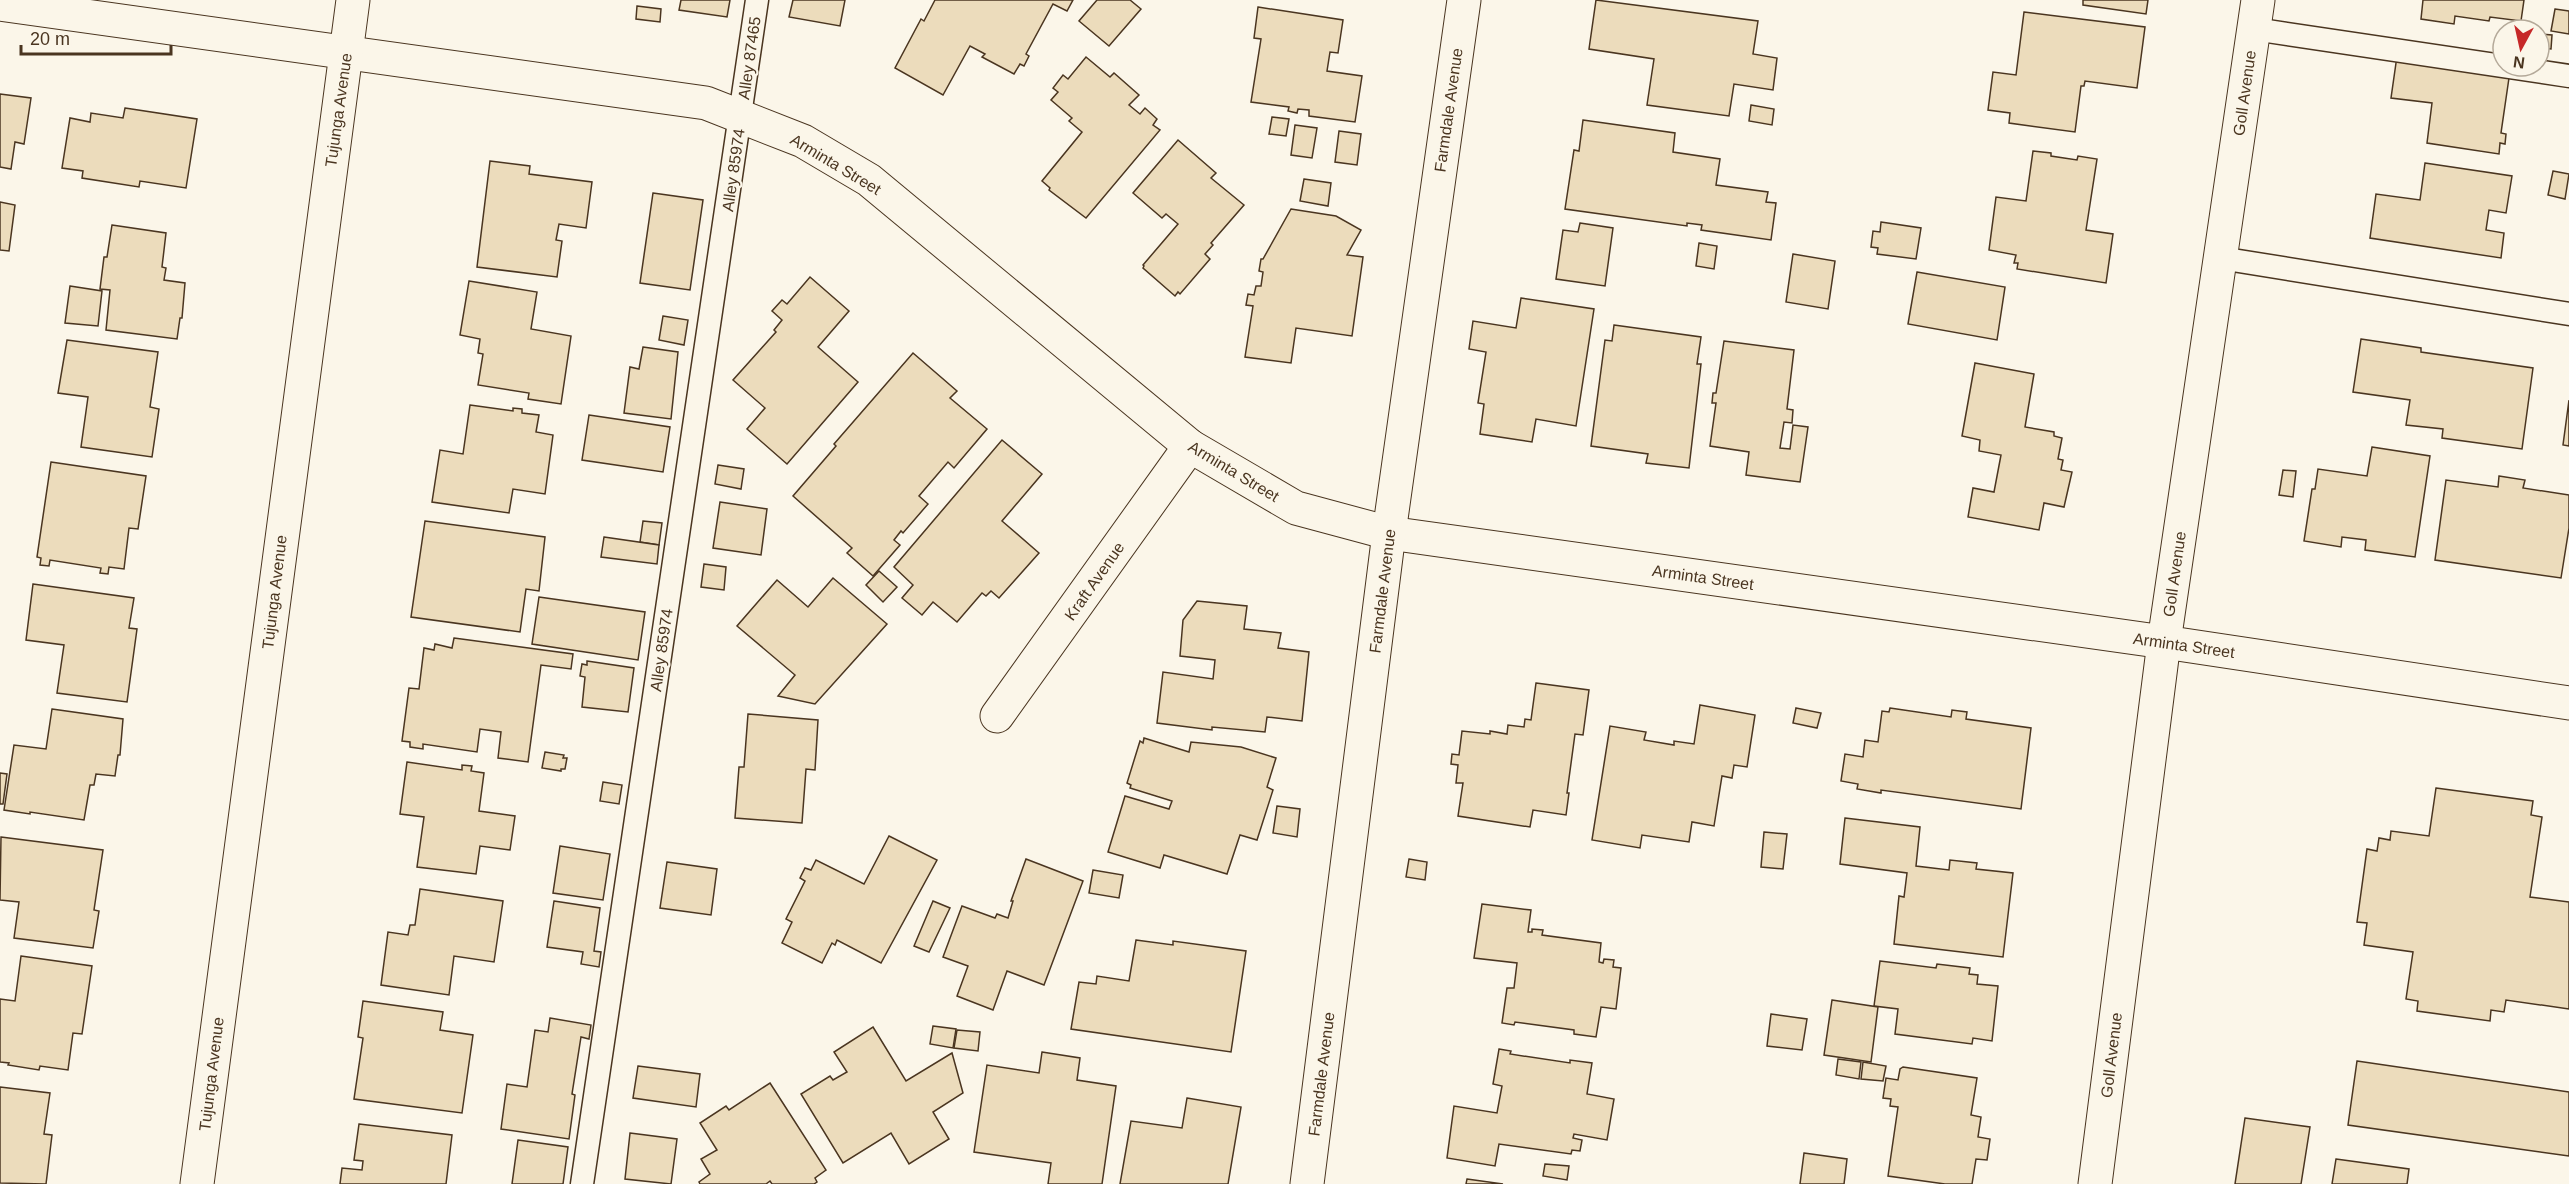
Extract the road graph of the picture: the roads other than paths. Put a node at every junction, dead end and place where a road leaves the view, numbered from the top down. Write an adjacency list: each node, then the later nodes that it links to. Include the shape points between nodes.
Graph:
1 (353, 0): 6 (street, Tujunga Avenue)
2 (757, 0): 8 (lane, Alley 87465)
3 (1464, 0): 12 (street, Farmdale Avenue)
4 (0, 4): 6 (street, Arminta Street)
5 (2256, 14): 7 (lane); 9 (street, Goll Avenue)
6 (345, 53): 8 (street, Arminta Street, via 706,104); 16 (street, Tujunga Avenue)
7 (2569, 76)
8 (741, 117): 11 (street, Arminta Street, via 803,141 869,180); 17 (lane, Alley 85974)
9 (2220, 258): 10 (lane); 13 (street, Goll Avenue)
10 (2569, 314)
11 (1190, 446): 12 (street, Arminta Street, via 1296,508); 15 (street, Kraft Avenue)
12 (1389, 533): 13 (street, Arminta Street); 18 (street, Farmdale Avenue)
13 (2164, 642): 14 (street, Arminta Street); 19 (street, Goll Avenue)
14 (2569, 703)
15 (998, 716)
16 (197, 1184)
17 (582, 1184)
18 (1307, 1184)
19 (2095, 1184)

